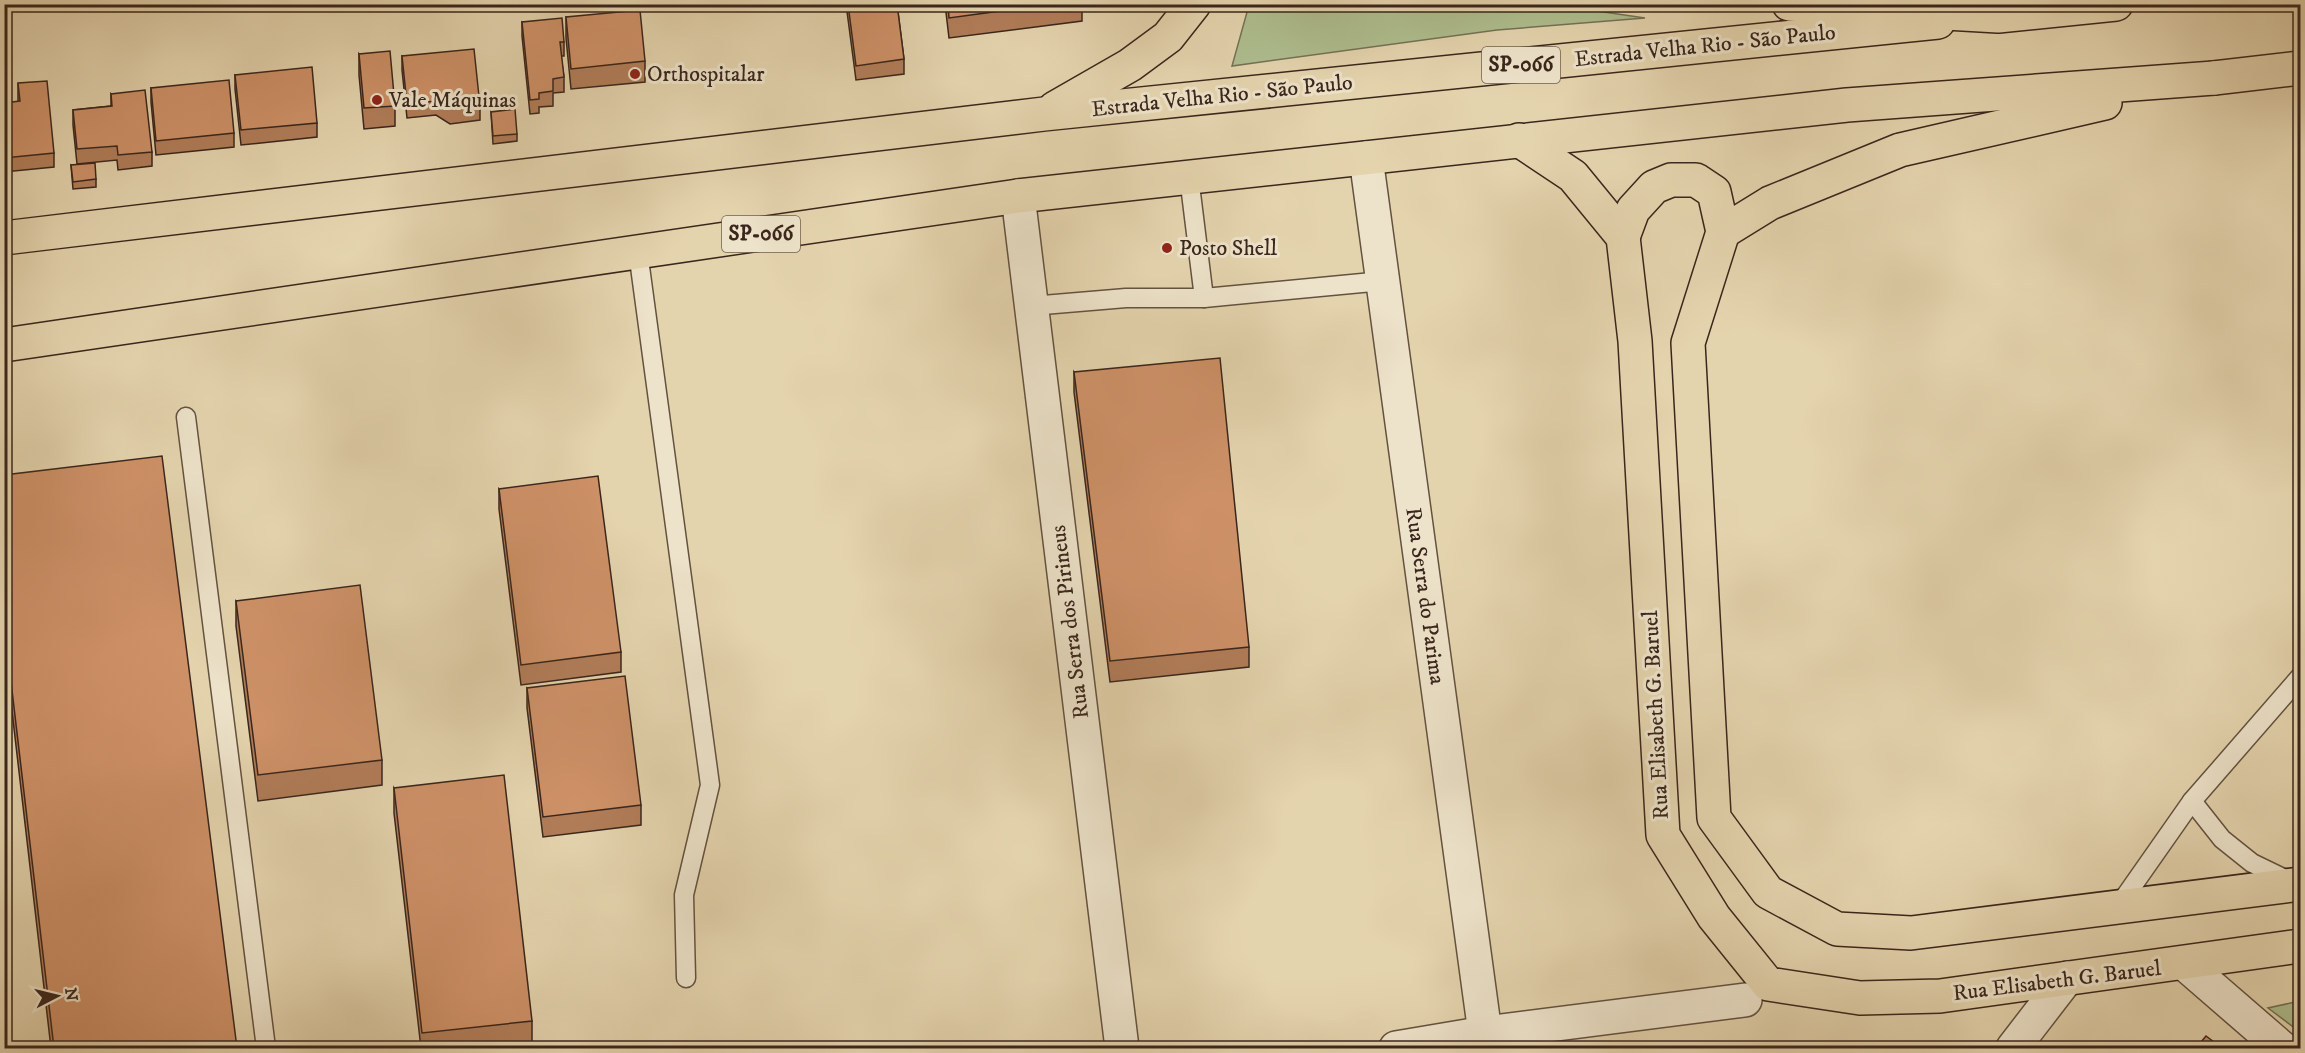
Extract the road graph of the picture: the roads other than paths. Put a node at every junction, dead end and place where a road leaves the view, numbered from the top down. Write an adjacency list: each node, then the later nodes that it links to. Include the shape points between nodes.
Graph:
1 (1194, 4): 7 (main road, via 1168,37 1130,65)
2 (1789, 4): 4 (main road)
3 (2116, 4): 4 (main road, Estrada Velha Rio - São Paulo / SP-066)
4 (1998, 16): 7 (main road, Estrada Velha Rio - São Paulo / SP-066)
5 (2301, 68): 6 (main road, SP-066)
6 (2214, 78): 8 (main road, SP-066, via 1847,105); 12 (main road, via 1900,150 1770,203)
7 (1044, 114): 14 (main road, SP-066)
8 (1519, 140): 9 (main road, SP-066); 13 (main road, via 1573,176)
9 (1366, 158): 10 (main road, SP-066); 16 (street, Rua Serra do Parima)
10 (1189, 177): 11 (main road, SP-066); 17 (lane)
11 (1018, 196): 15 (main road, SP-066); 18 (street, Rua Serra dos Pirineus)
12 (1723, 232): 13 (main road, via 1714,192 1696,180 1671,180 1654,187 1642,198); 24 (main road, via 1688,343 1714,818 1768,892 1837,929 1911,933)
13 (1623, 237): 28 (main road, Rua Elisabeth G. Baruel, via 1635,341 1663,835 1714,917 1768,984 1860,998 1940,996)
14 (4, 238)
15 (638, 252): 19 (main road, SP-066); 27 (lane, via 710,785 684,895)
16 (1383, 281): 17 (lane); 30 (street, Rua Serra do Parima)
17 (1204, 298): 18 (lane, via 1126,298)
18 (1031, 306): 32 (street, Rua Serra dos Pirineus)
19 (4, 345)
20 (186, 417): 31 (lane)
21 (2301, 677): 22 (lane)
22 (2192, 801): 23 (lane, via 2222,839 2252,863); 24 (lane)
23 (2299, 884): 24 (main road)
24 (2116, 909)
25 (2301, 946): 26 (main road, Rua Elisabeth G. Baruel)
26 (2185, 964): 28 (main road, Rua Elisabeth G. Baruel); 35 (street)
27 (686, 978)
28 (2067, 978): 34 (street)
29 (1745, 1000): 30 (street)
30 (1485, 1033): 33 (street)
31 (266, 1048)
32 (1122, 1048)
33 (1396, 1048)
34 (2013, 1048)
35 (2282, 1048)

